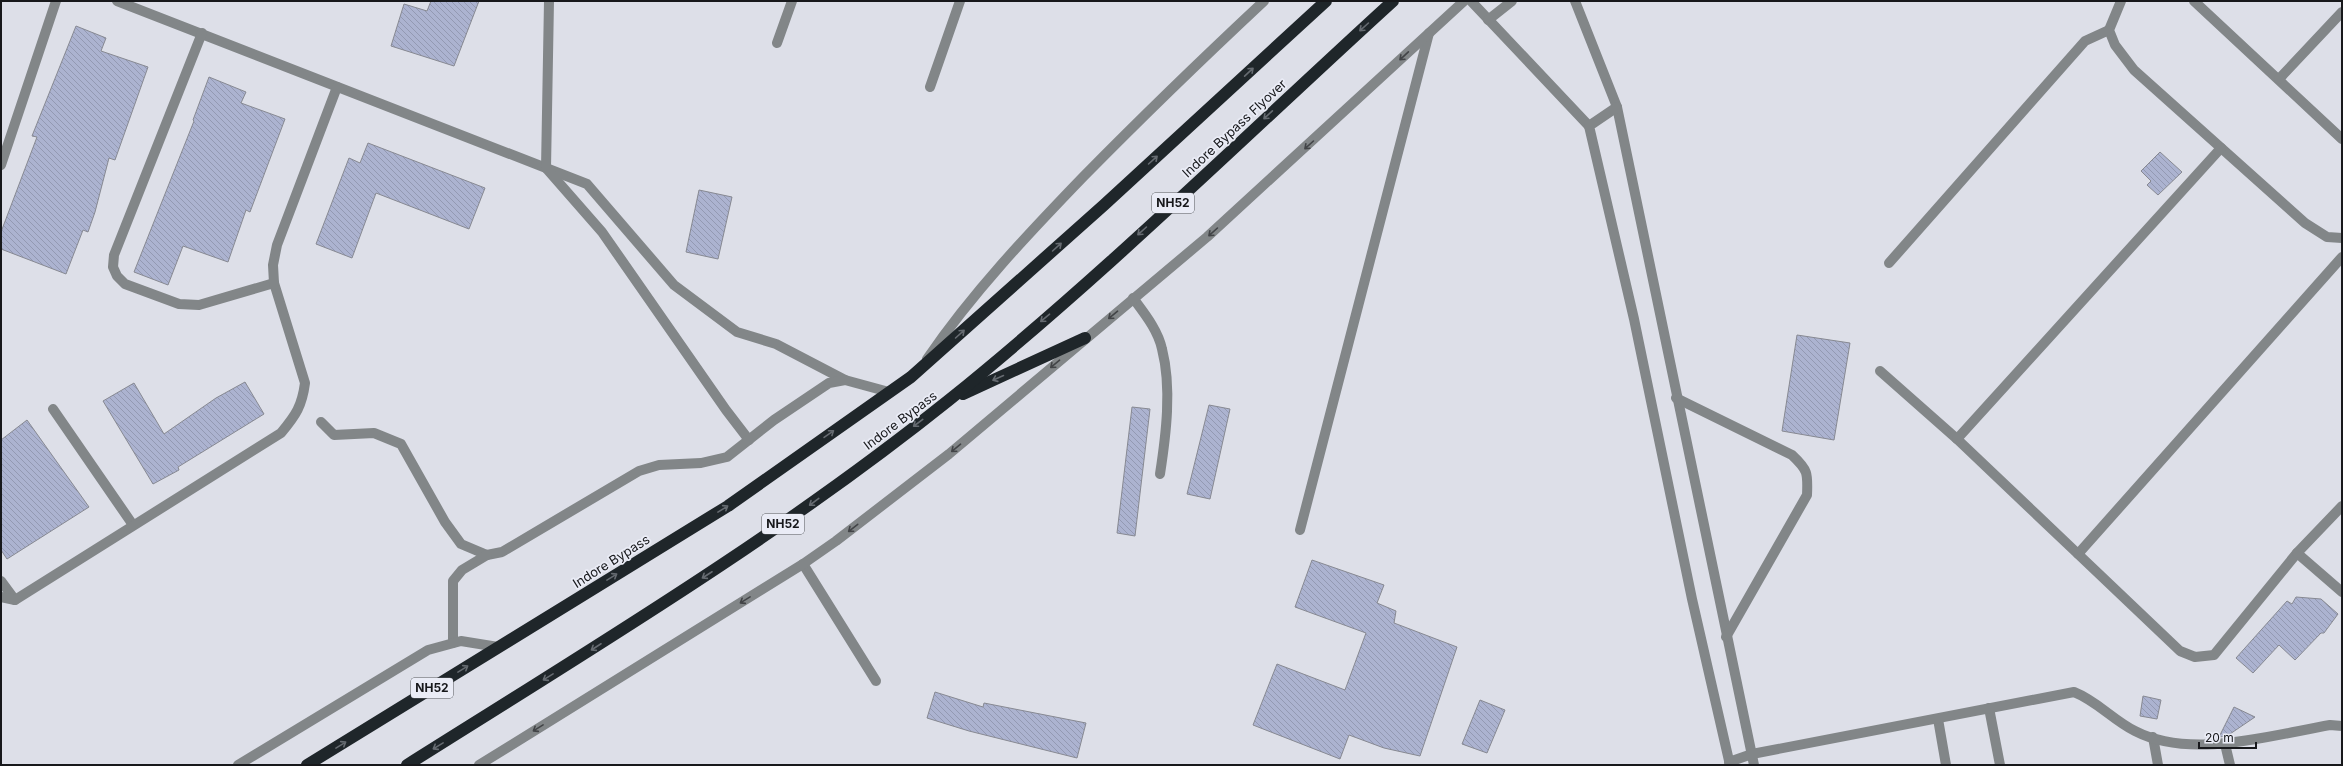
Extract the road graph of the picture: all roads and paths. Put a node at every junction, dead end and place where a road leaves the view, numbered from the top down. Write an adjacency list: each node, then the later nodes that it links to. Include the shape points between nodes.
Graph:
1 (56, 1): 28 (street)
2 (117, 1): 18 (street)
3 (549, 1): 29 (street)
4 (792, 1): 20 (street)
5 (960, 1): 23 (street)
6 (1264, 1): 36 (street, via 1160,99 1055,206 989,277)
7 (1326, 1): 36 (highway, NH52, one-way to 7)
8 (1393, 1): 41 (highway, Indore Bypass Flyover / NH52, one-way to 41, via 1072,294)
9 (1464, 1): 19 (street)
10 (1471, 1): 16 (street)
11 (1512, 1): 16 (street)
12 (1574, 1): 24 (street)
13 (2121, 1): 17 (street)
14 (2194, 1): 21 (street)
15 (2342, 12): 21 (street)
16 (1488, 20): 25 (street)
17 (2110, 30): 27 (street, via 2115,44 2134,70); 32 (street, via 2085,41)
18 (202, 33): 22 (street); 33 (street, via 114,255 113,267 125,284 179,304 199,305)
19 (1429, 33): 34 (street, one-way to 34, via 1207,237); 49 (street)
20 (777, 43)
21 (2279, 79): 26 (street)
22 (336, 87): 29 (street); 33 (street, via 277,245 273,265)
23 (930, 87)
24 (1616, 107): 25 (street); 40 (street)
25 (1589, 126): 68 (street, via 1634,319 1690,591)
26 (2342, 139)
27 (2221, 148): 30 (street, via 2305,223 2327,237); 44 (street)
28 (1, 165)
29 (546, 168): 38 (street, via 587,184 674,285 737,332 776,344); 45 (street, via 602,232)
30 (2342, 238)
31 (2342, 257): 51 (street)
32 (1889, 263)
33 (274, 283): 48 (street, via 305,383 298,413 281,433)
34 (1133, 298): 35 (street, one-way to 35); 46 (street, via 1150,322 1162,348 1167,428)
35 (1084, 338): 41 (highway, one-way to 41); 53 (street, one-way to 53, via 949,454)
36 (920, 369): 39 (highway, Indore Bypass / NH52)
37 (1880, 371): 44 (street)
38 (845, 380): 39 (street); 45 (street, via 829,383 810,394)
39 (889, 392): 60 (highway, Indore Bypass / NH52, one-way to 39, via 728,506)
40 (1676, 398): 58 (street); 58 (street, via 1792,455 1805,467 1808,477 1806,495)
41 (949, 400): 71 (highway, Indore Bypass / NH52, one-way to 71, via 803,510 726,563)
42 (53, 409): 48 (street)
43 (321, 422): 52 (street, via 334,435 374,433 401,444 445,522 461,544)
44 (1957, 439): 51 (street)
45 (749, 440): 52 (street, via 727,457 701,463 659,465 639,471 502,552)
46 (1160, 474)
47 (2342, 506): 50 (street)
48 (133, 525): 57 (street)
49 (1300, 530)
50 (2297, 553): 51 (street, via 2214,655 2206,657 2180,651); 55 (street)
51 (2078, 554)
52 (487, 555): 59 (street, via 462,570 453,581)
53 (803, 564): 61 (street); 72 (street, one-way to 72)
54 (1, 581): 57 (street)
55 (2342, 592)
56 (1, 597): 57 (street)
57 (15, 600)
58 (1726, 637): 67 (street)
59 (453, 644): 60 (street, via 462,641); 69 (street, via 428,650)
60 (498, 647): 70 (highway, Indore Bypass / NH52, one-way to 60)
61 (876, 681)
62 (1989, 708): 63 (street); 65 (street, via 2074,692 2086,697 2136,732); 75 (street)
63 (1938, 719): 67 (street); 74 (street)
64 (2342, 726): 66 (street, via 2330,725)
65 (2152, 737): 66 (street, via 2214,746); 76 (street)
66 (2225, 744): 77 (street)
67 (1752, 754): 68 (street); 73 (street)
68 (1729, 763)
69 (238, 765)
70 (307, 765)
71 (407, 765)
72 (479, 765)
73 (1754, 765)
74 (1946, 765)
75 (2000, 765)
76 (2158, 765)
77 (2230, 765)

